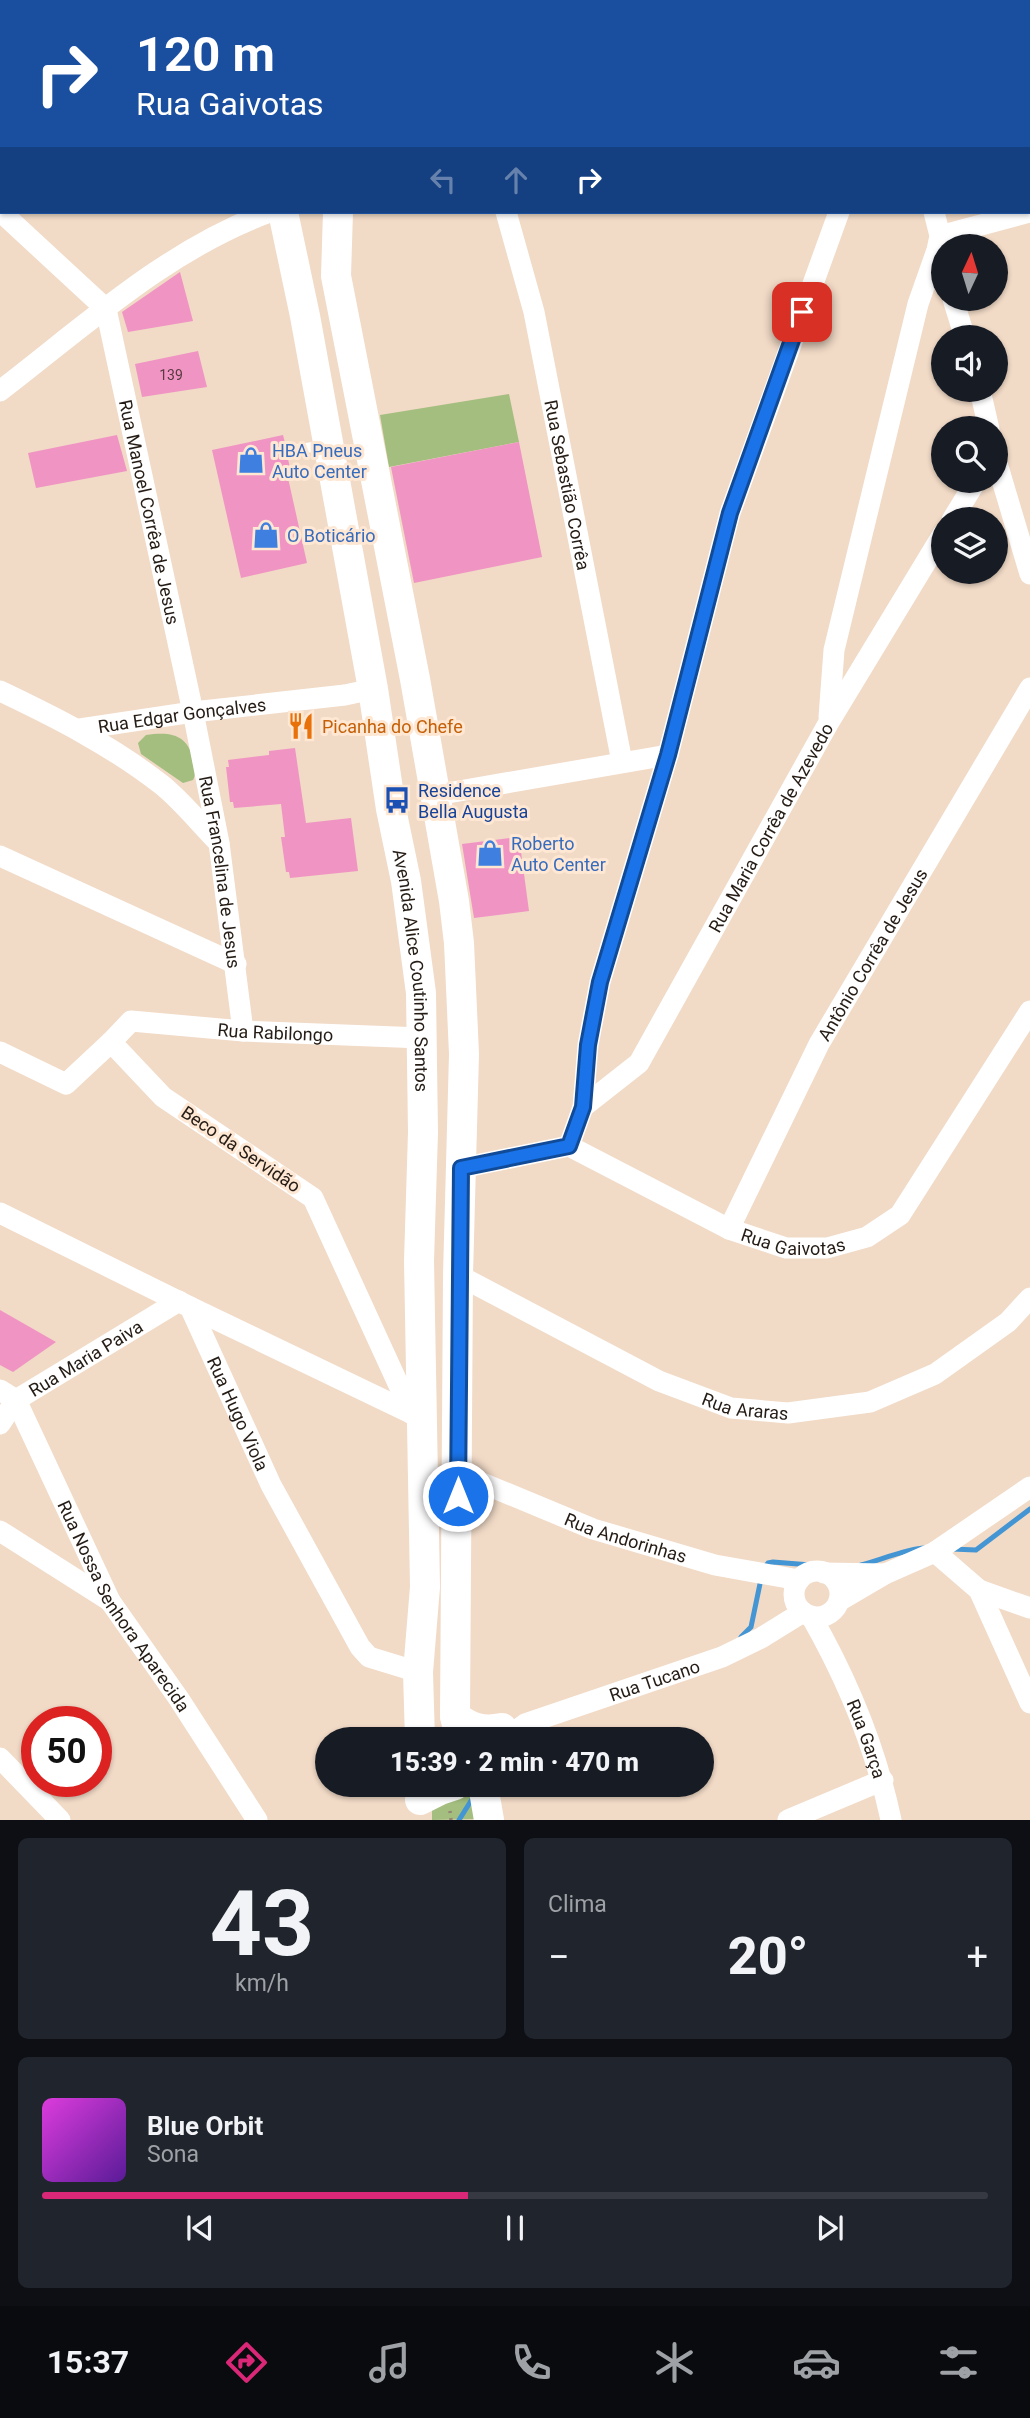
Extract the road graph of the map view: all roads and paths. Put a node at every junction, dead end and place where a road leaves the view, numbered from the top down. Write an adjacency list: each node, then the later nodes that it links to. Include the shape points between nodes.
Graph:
1 (3, 214): 13 (street)
2 (256, 214): 9 (street)
3 (283, 214): 15 (main road, Avenida Alice Coutinho Santos)
4 (338, 214): 29 (main road, via 336,276)
5 (507, 214): 28 (street, Rua Sebastião Corrêa, via 532,303)
6 (838, 214): 27 (street, via 730,513)
7 (934, 214): 10 (street)
8 (1026, 214): 11 (street)
9 (229, 218): 13 (street)
10 (937, 234)
11 (980, 234)
12 (931, 273): 25 (street, via 918,304 834,650)
13 (106, 309): 14 (street); 24 (street, Rua Manoel Corrêa de Jesus)
14 (0, 391)
15 (328, 444): 16 (lane); 22 (main road, Avenida Alice Coutinho Santos)
16 (286, 451)
17 (1007, 493): 18 (street)
18 (1026, 548): 20 (street)
19 (931, 554): 25 (street, Rua Maria Corrêa de Azevedo)
20 (1030, 574)
21 (1030, 688): 42 (street, Antônio Corrêa de Jesus, via 820,1044)
22 (373, 689): 24 (street, Rua Edgar Gonçalves); 35 (main road, Avenida Alice Coutinho Santos, via 418,958)
23 (0, 691): 26 (street, Rua Edgar Gonçalves)
24 (193, 712): 26 (street, Rua Edgar Gonçalves); 30 (street, Rua Francelina de Jesus)
25 (829, 722): 38 (street, Rua Maria Corrêa de Azevedo, via 639,1063)
26 (80, 729): 30 (street, via 164,787)
27 (668, 755): 28 (street); 38 (street, via 600,982)
28 (622, 762): 29 (street)
29 (436, 795): 40 (main road, via 454,862 464,1054)
30 (219, 843): 32 (street, Rua Francelina de Jesus)
31 (0, 856): 32 (street)
32 (236, 964): 34 (street, Rua Francelina de Jesus)
33 (1030, 1011): 42 (street, Rua Gaivotas, via 900,1215 867,1237 827,1248 786,1248)
34 (243, 1031): 35 (street, Rua Rabilongo); 36 (street, Rua Rabilongo, via 131,1021)
35 (422, 1038): 47 (main road, Avenida Alice Coutinho Santos)
36 (111, 1042): 37 (street, via 66,1084); 47 (street, Beco da Servidão, via 163,1097 313,1198)
37 (0, 1052)
38 (583, 1107): 39 (street)
39 (569, 1146): 40 (street); 42 (street, Rua Gaivotas)
40 (461, 1168): 43 (main road)
41 (0, 1213): 45 (street)
42 (729, 1229)
43 (458, 1275): 44 (street, Rua Araras, via 659,1381 731,1408 788,1413 870,1402 935,1374 1008,1322); 49 (main road)
44 (1030, 1298)
45 (185, 1304): 46 (street, Rua Maria Paiva); 47 (street); 62 (street, Rua Hugo Viola, via 271,1485 360,1647 369,1657)
46 (8, 1395): 48 (street, Rua Maria Paiva); 57 (street, Rua Nossa Senhora Aparecida)
47 (417, 1416): 62 (main road, Avenida Alice Coutinho Santos, via 425,1587)
48 (0, 1424)
49 (458, 1473): 55 (street, Rua Andorinhas, via 593,1529 715,1565); 65 (main road)
50 (1030, 1487): 52 (street)
51 (0, 1531): 57 (street)
52 (935, 1552): 54 (street); 56 (street)
53 (824, 1573): 54 (street); 55 (street); 58 (street, via 837,1583)
54 (885, 1574): 58 (street)
55 (799, 1580): 60 (street, via 794,1597)
56 (979, 1590): 59 (street); 63 (street)
57 (110, 1601): 70 (street, Rua Nossa Senhora Aparecida)
58 (837, 1605): 60 (street, via 828,1614); 61 (street, Rua Garça)
59 (1030, 1608)
60 (807, 1614): 61 (street, Rua Garça); 66 (street, Rua Tucano, via 722,1657)
61 (835, 1658): 68 (street, Rua Garça)
62 (418, 1672): 64 (main road, Avenida Alice Coutinho Santos)
63 (1030, 1703)
64 (420, 1727)
65 (457, 1727)
66 (521, 1727)
67 (0, 1758): 69 (street)
68 (883, 1780): 71 (street); 72 (street, Rua Garça)
69 (60, 1819)
70 (257, 1819)
71 (788, 1819)
72 (891, 1819)

